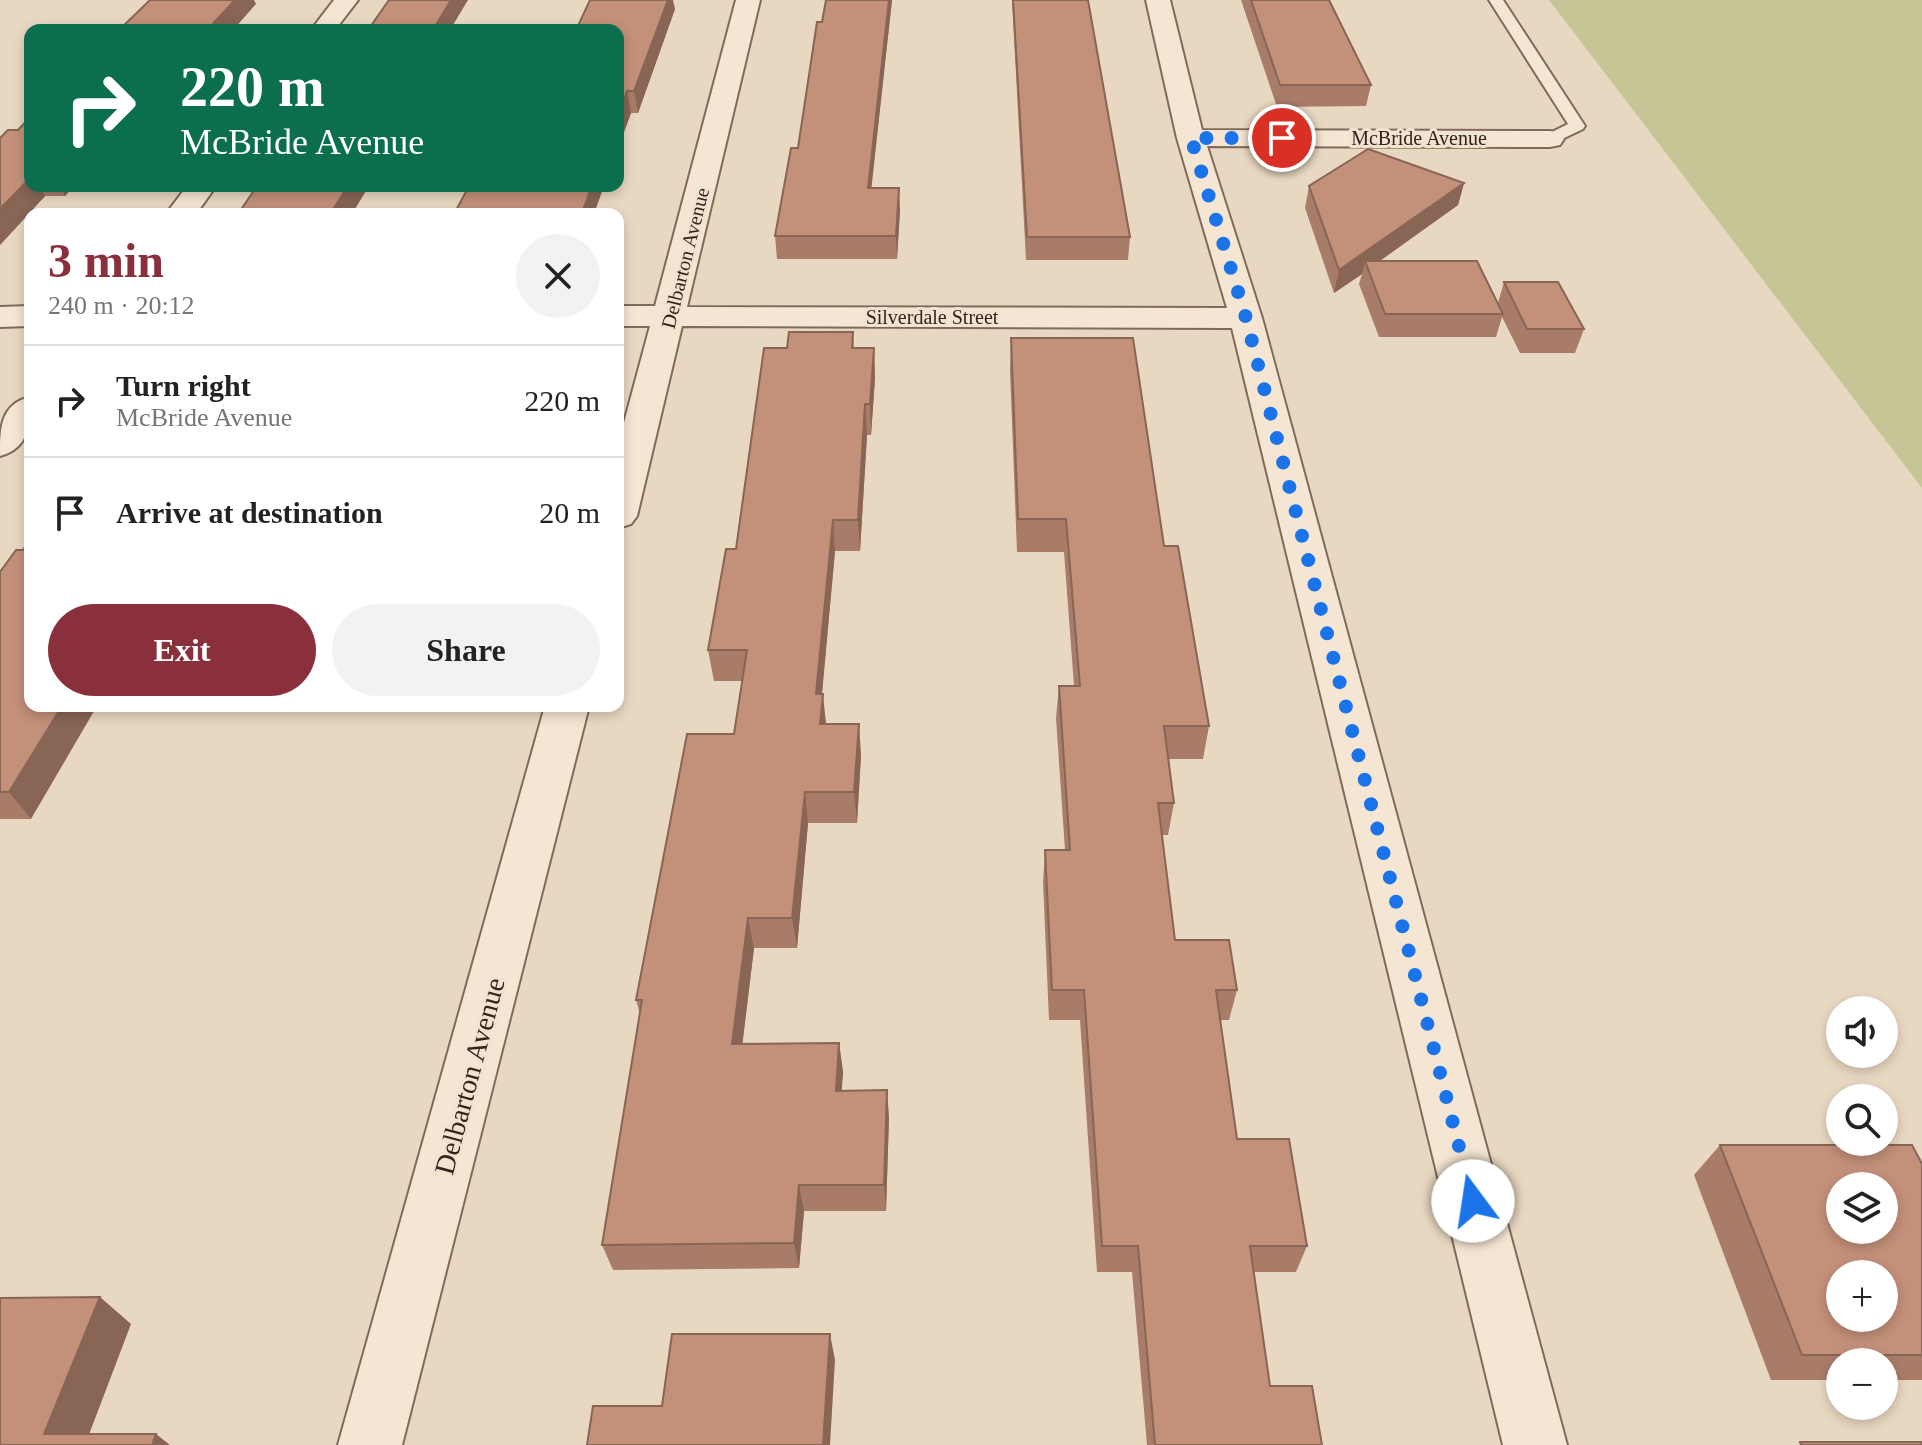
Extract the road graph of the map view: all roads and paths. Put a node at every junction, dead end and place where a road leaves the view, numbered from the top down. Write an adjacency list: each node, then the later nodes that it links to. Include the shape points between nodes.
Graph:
1 (346, 0): 5 (street)
2 (748, 0): 10 (street, Delbarton Avenue)
3 (1158, 0): 6 (street)
4 (1496, 0): 7 (lane, via 1577,126)
5 (328, 24)
6 (1191, 138): 7 (street, McBride Avenue); 12 (street)
7 (1550, 139)
8 (24, 316): 11 (street)
9 (624, 316): 10 (street, Silverdale Street)
10 (671, 316): 12 (street, Silverdale Street); 15 (street, Delbarton Avenue)
11 (0, 317)
12 (1246, 318): 18 (street)
13 (24, 415): 14 (street)
14 (0, 445)
15 (624, 493)
16 (565, 712): 17 (street, Delbarton Avenue)
17 (370, 1445)
18 (1535, 1445)

